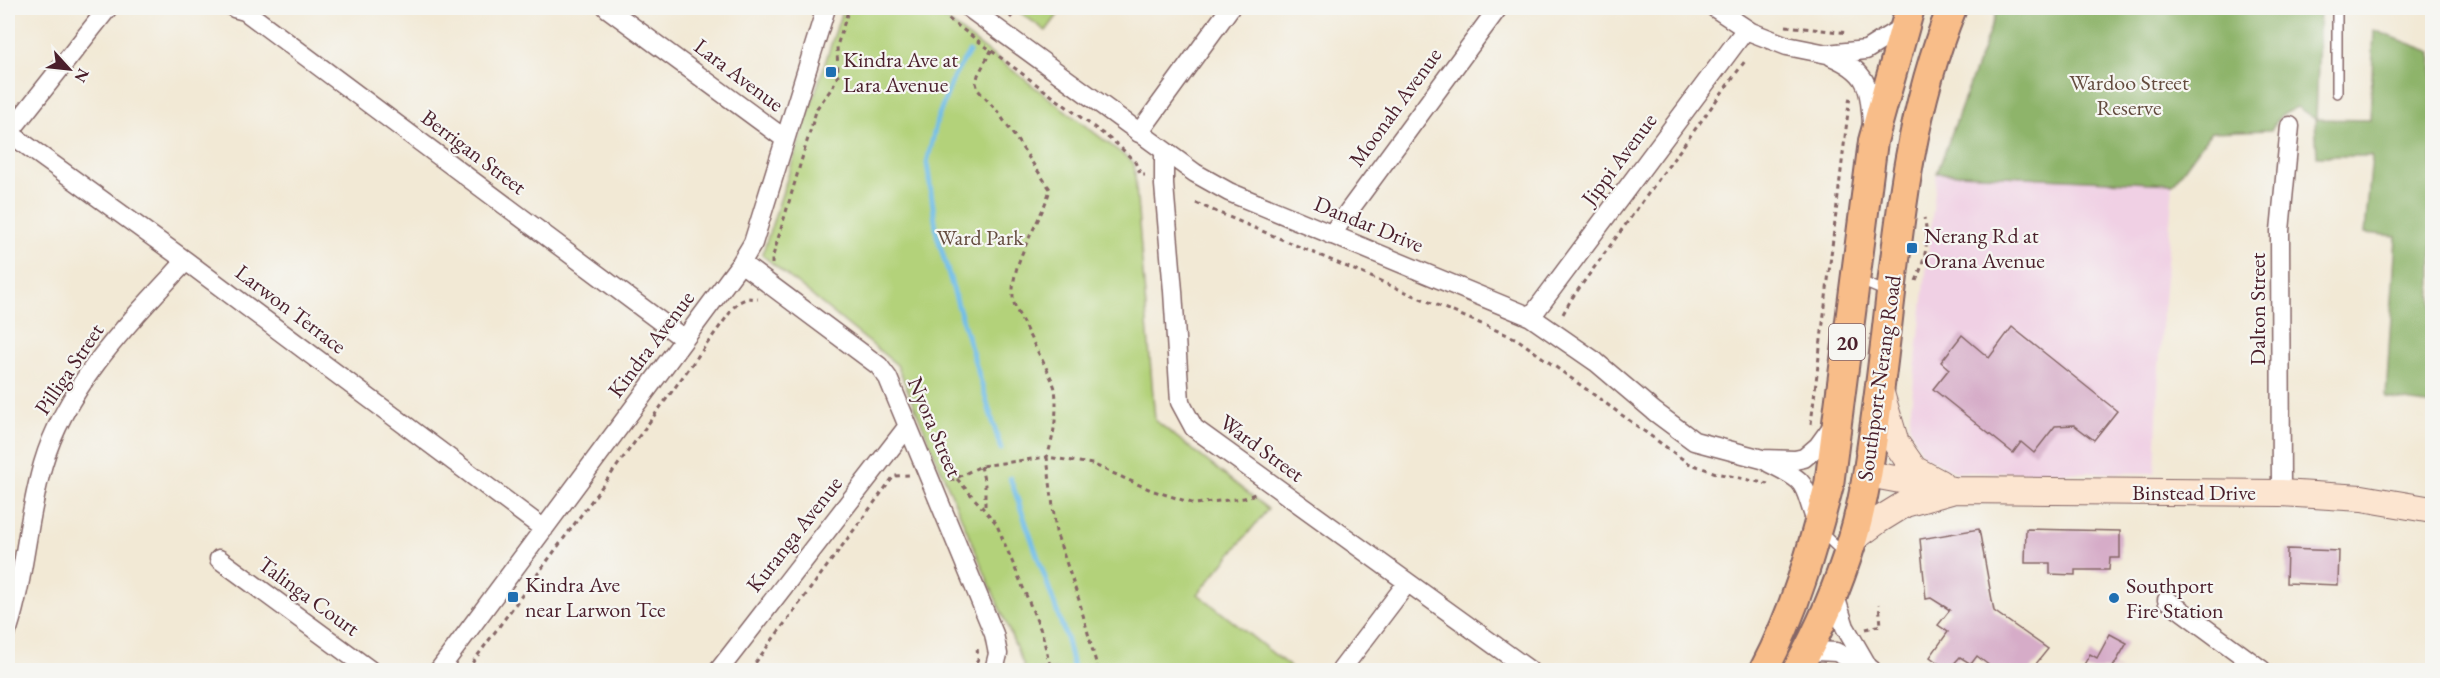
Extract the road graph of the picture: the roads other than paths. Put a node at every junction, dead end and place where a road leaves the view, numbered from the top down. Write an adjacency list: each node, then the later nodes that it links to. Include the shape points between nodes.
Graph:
1 (108, 8): 16 (street)
2 (234, 8): 27 (street, Berrigan Street, via 245,11)
3 (607, 8): 18 (street, Lara Avenue)
4 (826, 8): 18 (street, Kindra Avenue)
5 (969, 8): 17 (street, Dandar Drive)
6 (1230, 8): 17 (street)
7 (1498, 8): 21 (street, Moonah Avenue)
8 (1714, 8): 12 (street)
9 (1952, 8): 25 (main road, Southport-Nerang Road / 20, via 1923,92 1903,192)
10 (2337, 8): 14 (lane)
11 (1907, 17): 13 (street, via 1866,50); 19 (main road, Southport-Nerang Road / 20)
12 (1746, 29): 13 (street, via 1787,46); 26 (street, Jippi Avenue)
13 (1827, 54): 19 (street, via 1847,62 1864,78)
14 (2337, 93)
15 (2290, 126): 34 (street, Dalton Street, via 2280,231)
16 (8, 132): 22 (street, Larwon Terrace)
17 (1139, 133): 20 (street, Dandar Drive)
18 (785, 139): 23 (street, Kindra Avenue, via 753,243)
19 (1873, 141): 24 (main road, Southport-Nerang Road / 20)
20 (1164, 152): 21 (street, Dandar Drive, via 1229,192); 40 (street, Ward Street, via 1180,402 1194,428)
21 (1331, 236): 26 (street, Dandar Drive)
22 (186, 261): 37 (street, Larwon Terrace); 43 (street, Pilliga Street, via 146,303 87,377 61,417 43,464)
23 (741, 263): 27 (street, Kindra Avenue); 30 (street, Nyora Street, via 879,366 894,388)
24 (1855, 279): 25 (lane); 29 (main road, Southport-Nerang Road / 20)
25 (1903, 292): 28 (main road, Southport-Nerang Road / 20)
26 (1531, 317): 31 (street, Dandar Drive, via 1596,362 1694,441)
27 (684, 339): 37 (street, Kindra Avenue)
28 (1880, 388): 32 (main road, Southport-Nerang Road / 20); 33 (street, Binstead Drive, via 1896,443 1914,469)
29 (1839, 417): 31 (street, Dandar Drive, via 1825,439 1804,458); 36 (main road, Southport-Nerang Road / 20)
30 (908, 426): 48 (street, Kuranga Avenue); 49 (street, Nyora Street, via 994,633 998,654)
31 (1762, 459): 36 (street, Dandar Drive, via 1800,479)
32 (1868, 474): 33 (street, Binstead Drive); 36 (main road, via 1848,480); 38 (main road, Southport-Nerang Road / 20)
33 (1954, 490): 34 (street, Binstead Drive); 38 (street, Binstead Drive, via 1905,504 1879,519)
34 (2281, 493): 35 (street, Binstead Drive, via 2362,498)
35 (2433, 510)
36 (1820, 522): 38 (lane); 52 (main road, Southport-Nerang Road / 20, via 1791,613)
37 (544, 529): 47 (street, Kindra Avenue)
38 (1850, 548): 41 (main road, Southport-Nerang Road / 20)
39 (219, 559): 46 (street, Talinga Court)
40 (1407, 583): 50 (street); 51 (street, Ward Street)
41 (1834, 593): 44 (main road, Southport-Nerang Road / 20); 45 (street, via 1845,627)
42 (2167, 600): 53 (street)
43 (8, 629)
44 (1800, 664): 45 (street, via 1817,651 1826,650)
45 (1870, 668)
46 (370, 670)
47 (439, 670)
48 (719, 670)
49 (994, 670)
50 (1341, 670)
51 (1529, 670)
52 (1764, 670)
53 (2262, 670)

